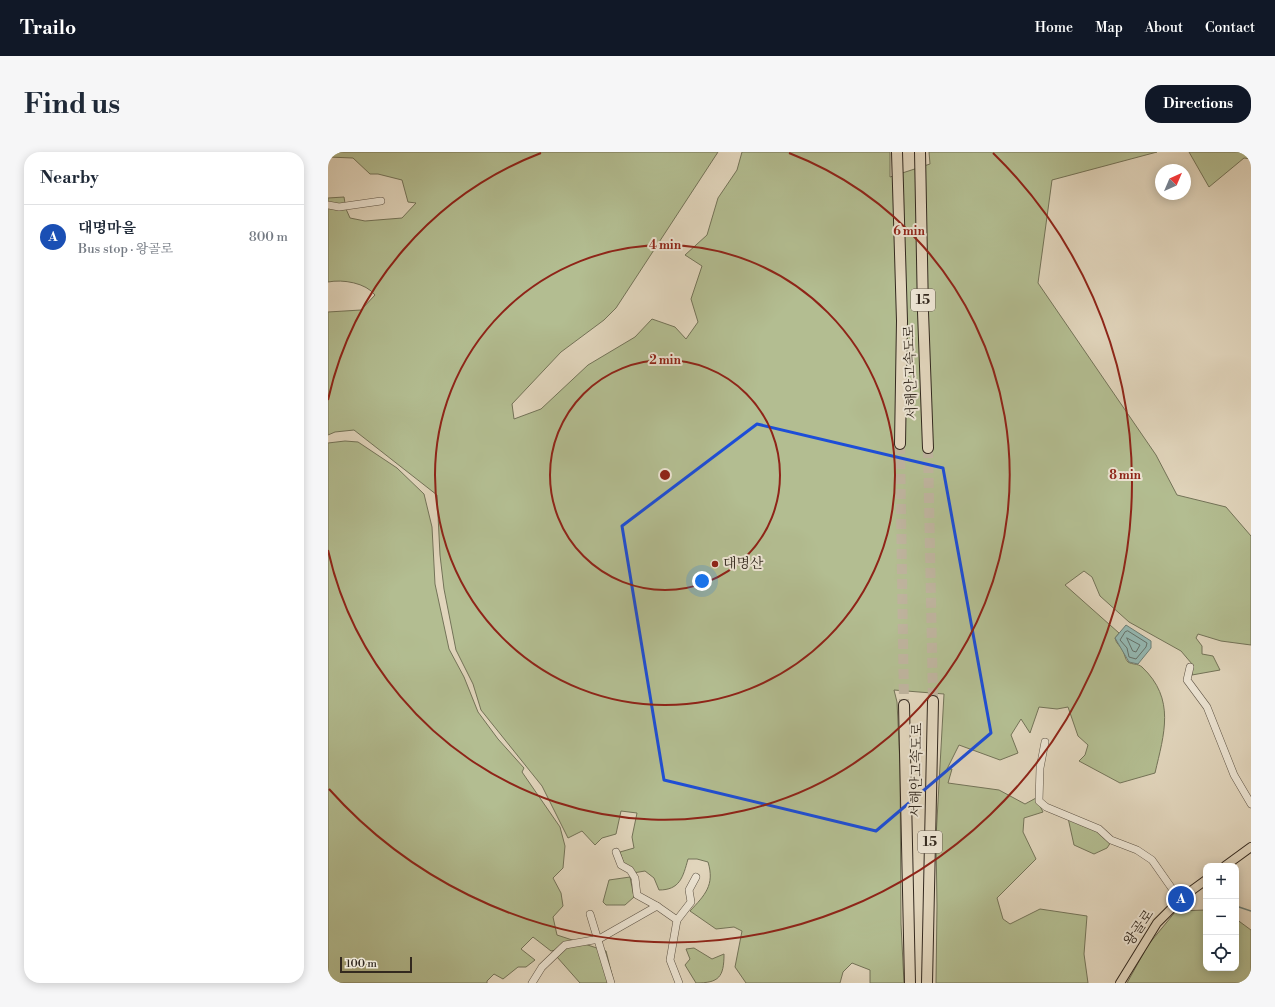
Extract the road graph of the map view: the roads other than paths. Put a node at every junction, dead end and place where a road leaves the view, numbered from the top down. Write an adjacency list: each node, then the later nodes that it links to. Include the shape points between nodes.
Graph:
1 (897, 152): 5 (highway, 서해안고속도로 / 15, via 902,320)
2 (920, 152): 6 (highway, 서해안고속도로 / 15)
3 (381, 201): 4 (street, via 339,207)
4 (328, 205)
5 (900, 444)
6 (928, 448)
7 (1190, 667): 11 (street, via 1187,680 1207,707 1234,775)
8 (933, 701): 26 (highway, 서해안고속도로 / 15)
9 (904, 705): 25 (highway, 서해안고속도로 / 15)
10 (1045, 742): 17 (street, via 1040,768 1039,800 1046,807 1099,829 1111,840 1137,850 1152,860)
11 (1251, 804)
12 (1251, 847): 14 (main road)
13 (616, 852): 18 (street, via 622,865 630,870 635,878 637,895)
14 (1229, 863)
15 (696, 877): 20 (street, via 689,890 691,902)
16 (1203, 882): 17 (main road, 왕골로)
17 (1180, 900): 27 (main road, 왕골로, via 1157,923)
18 (657, 906): 20 (street); 21 (street)
19 (590, 914): 21 (street)
20 (677, 920): 24 (street, via 670,960)
21 (599, 939): 22 (street, via 565,945 542,967); 23 (street)
22 (532, 983)
23 (611, 983)
24 (679, 983)
25 (910, 983)
26 (927, 983)
27 (1120, 983)

